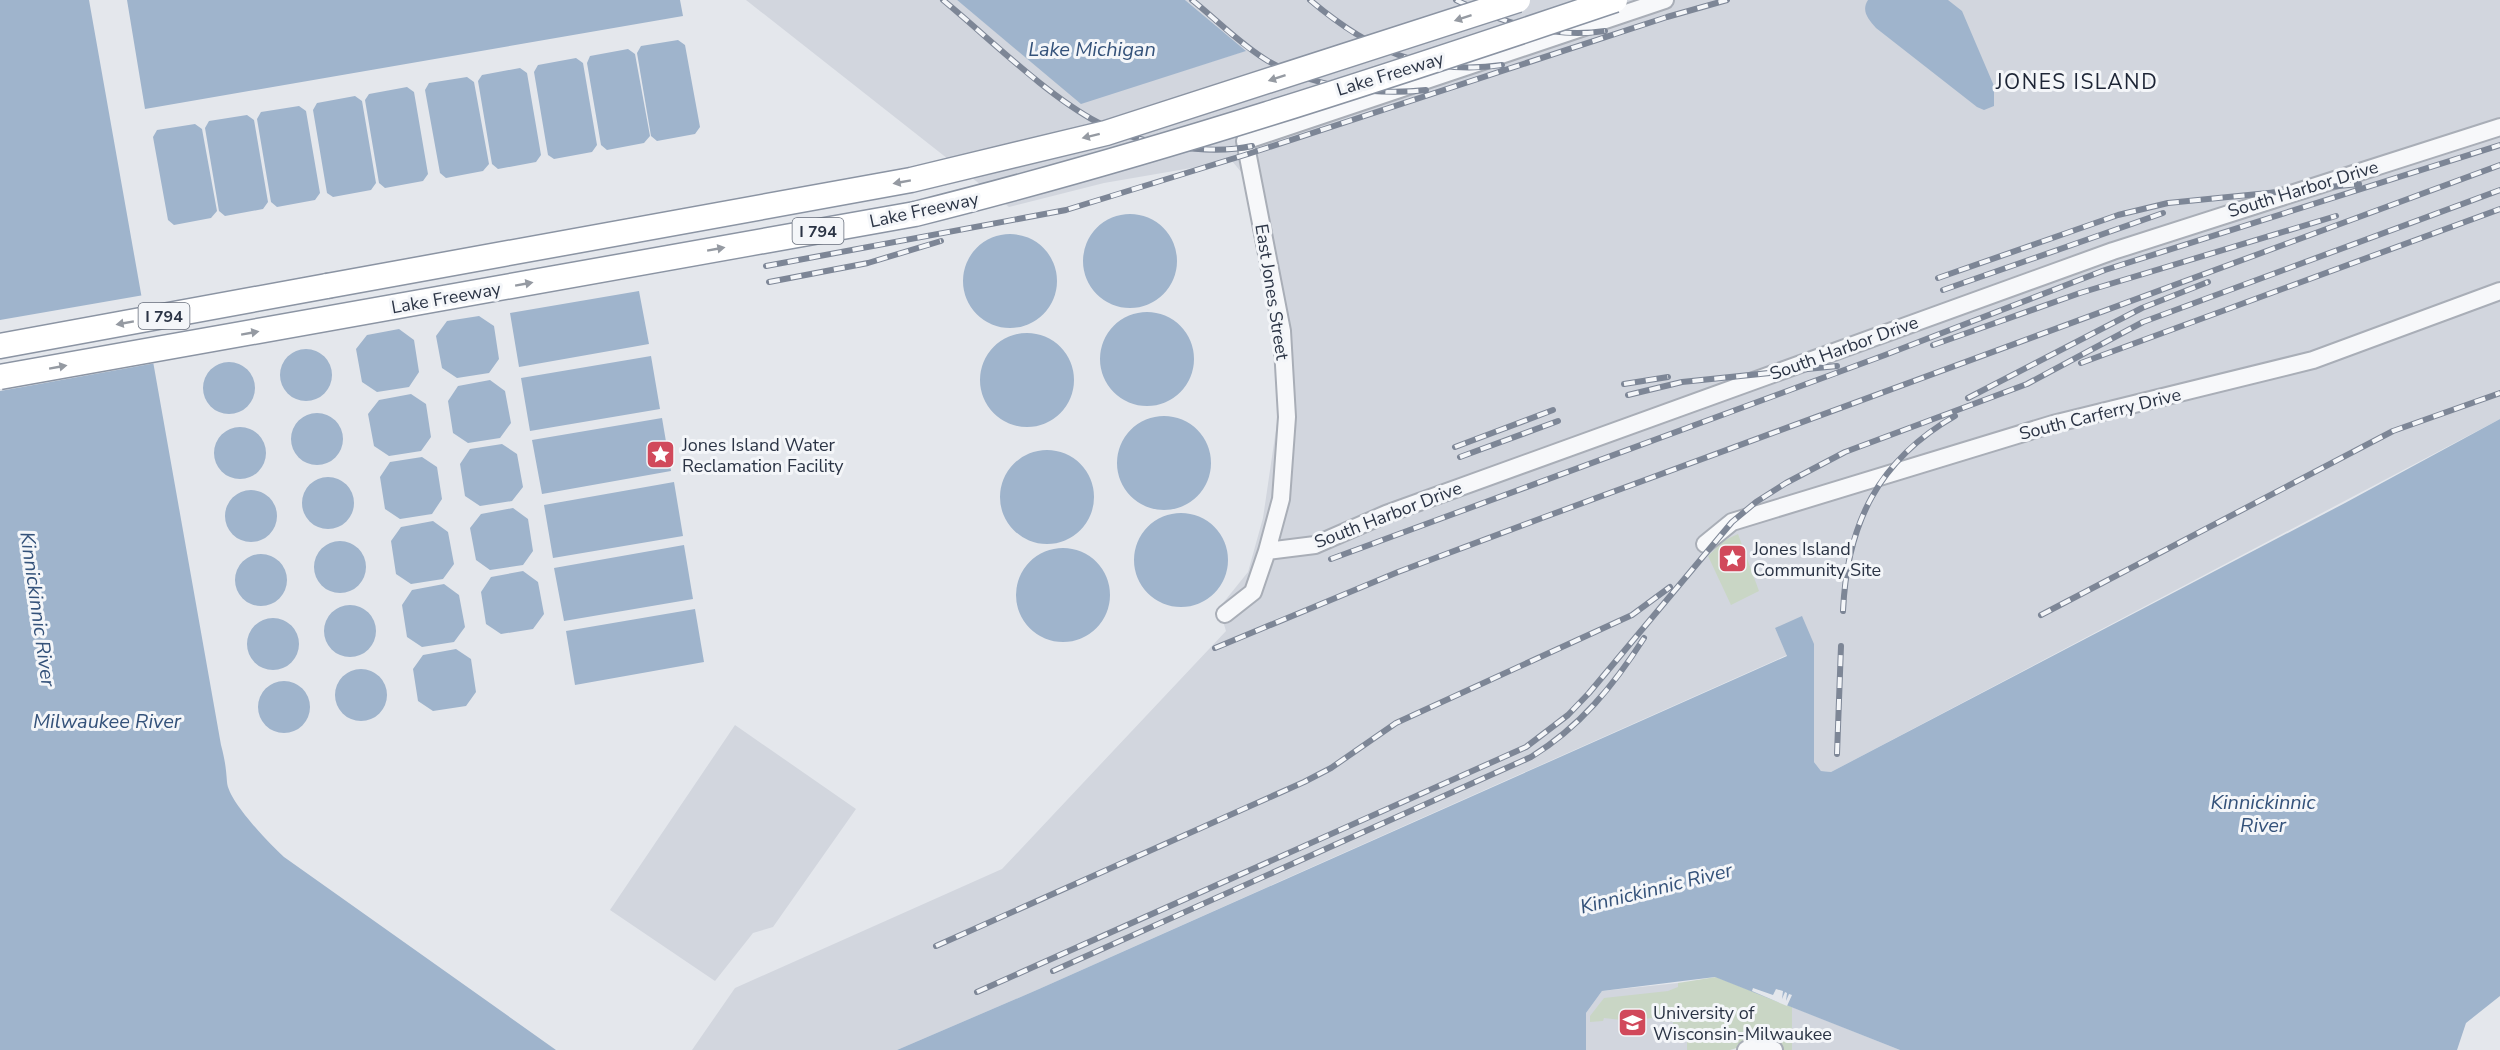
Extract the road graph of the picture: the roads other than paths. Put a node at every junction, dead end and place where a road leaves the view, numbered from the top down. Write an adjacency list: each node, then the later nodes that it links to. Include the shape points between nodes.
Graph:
1 (1518, 0): 6 (highway, Lake Freeway / I 794, one-way to 6, bridge, via 1106,133 910,180)
2 (1615, 0): 7 (highway, Lake Freeway / I 794, one-way to 2, bridge, via 915,214 1054,179)
3 (1665, 0): 9 (street, East Jones Street, via 1245,141 1282,331 1287,417 1281,499)
4 (2500, 127): 9 (street, South Harbor Drive, via 2113,251 1386,514 1315,545)
5 (2500, 291): 8 (street, South Carferry Drive, via 2313,360 2053,424 1732,522)
6 (0, 346)
7 (0, 377)
8 (1705, 544)
9 (1267, 551): 10 (street, via 1253,592)
10 (1225, 614)
11 (1746, 1050): 12 (street, via 1758,1044)
12 (1774, 1050)

